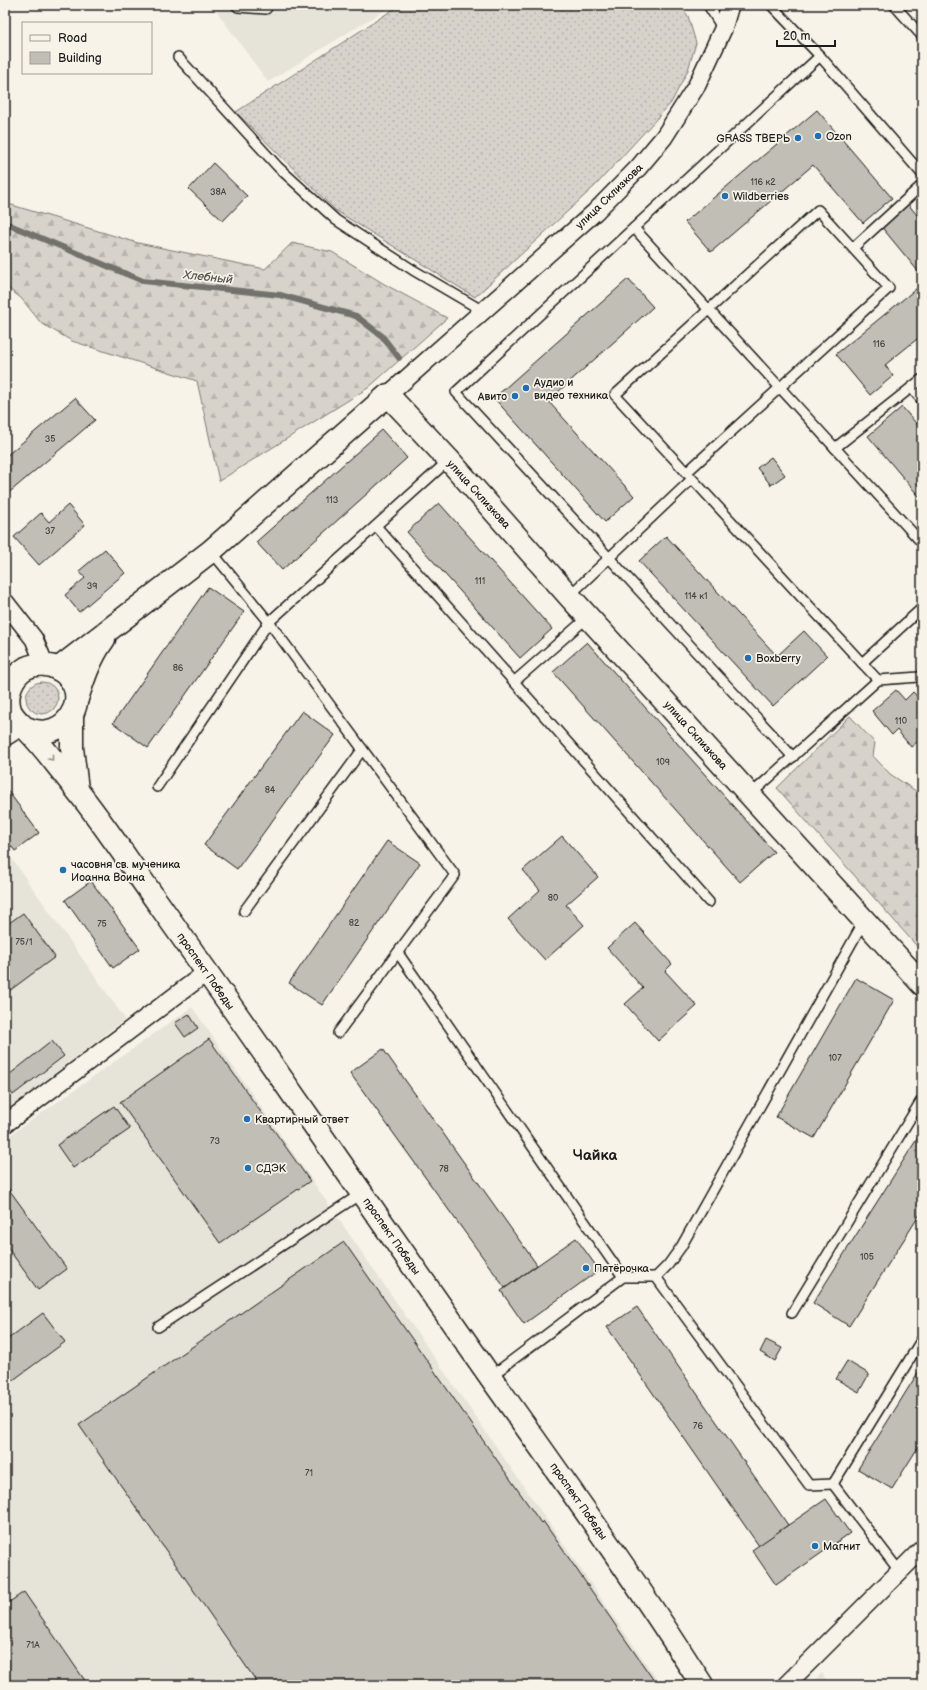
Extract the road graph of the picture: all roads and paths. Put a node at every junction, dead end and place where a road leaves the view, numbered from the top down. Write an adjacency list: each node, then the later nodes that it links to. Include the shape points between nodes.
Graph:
1 (236, 5): 6 (lane)
2 (708, 5): 7 (lane)
3 (730, 5): 7 (street, улица Склизкова)
4 (771, 5): 9 (lane)
5 (894, 5): 8 (lane)
6 (268, 7)
7 (723, 29): 16 (street, улица Склизкова, via 687,102 664,137 638,168 595,212)
8 (922, 36)
9 (820, 56): 11 (lane); 13 (lane)
10 (178, 57): 16 (lane, via 278,167 336,220)
11 (922, 174)
12 (922, 185): 14 (lane)
13 (634, 228): 15 (lane); 28 (lane, via 456,392)
14 (853, 248): 15 (lane, via 818,210); 18 (lane, via 889,288)
15 (709, 310): 18 (lane); 24 (lane, via 615,396)
16 (483, 311): 20 (street, улица Склизкова)
17 (922, 379): 19 (lane)
18 (780, 387): 22 (lane); 24 (lane)
19 (911, 388): 21 (lane); 22 (lane)
20 (388, 395): 23 (main road, улица Склизкова); 27 (main road)
21 (922, 400)
22 (835, 448): 26 (lane)
23 (449, 460): 25 (lane); 29 (main road, улица Склизкова)
24 (689, 476): 28 (lane); 35 (lane)
25 (376, 526): 33 (lane); 39 (lane)
26 (922, 543)
27 (211, 551): 33 (lane); 34 (main road)
28 (609, 558): 29 (lane); 44 (lane)
29 (569, 596): 32 (main road, улица Склизкова)
30 (5, 602): 36 (street, via 34,639)
31 (922, 608): 35 (lane)
32 (588, 617): 39 (lane); 47 (main road, улица Склизкова)
33 (269, 622): 43 (lane); 45 (lane)
34 (111, 628): 36 (main road); 41 (main road, via 97,648)
35 (862, 663): 38 (lane)
36 (51, 667): 40 (main road, проспект Победы, via 28,668 18,674); 41 (main road, проспект Победы, via 66,674 72,682 75,690)
37 (922, 675): 38 (lane)
38 (878, 680): 44 (lane)
39 (515, 681): 48 (lane)
40 (8, 687): 42 (main road, проспект Победы, via 9,706)
41 (74, 709): 42 (main road, via 62,725 53,730); 46 (main road, проспект Победы, via 72,748)
42 (18, 730): 46 (main road, проспект Победы, one-way to 46)
43 (362, 750): 49 (lane); 51 (lane, via 454,875)
44 (793, 757): 47 (lane)
45 (157, 787)
46 (78, 790): 52 (main road, проспект Победы)
47 (750, 794): 50 (main road, улица Склизкова)
48 (709, 902)
49 (244, 911)
50 (864, 920): 53 (main road, улица Склизкова); 59 (lane, via 680,1247)
51 (398, 953): 54 (lane); 58 (lane)
52 (207, 972): 56 (street); 57 (main road, проспект Победы)
53 (922, 984)
54 (338, 1033)
55 (922, 1099): 60 (lane)
56 (5, 1124)
57 (362, 1193): 61 (lane); 63 (main road, проспект Победы)
58 (623, 1277): 59 (lane); 63 (lane)
59 (656, 1277): 64 (lane, via 809,1485)
60 (792, 1313)
61 (158, 1327)
62 (922, 1339): 64 (lane)
63 (490, 1377): 67 (main road, проспект Победы, via 576,1497)
64 (833, 1484): 66 (lane)
65 (922, 1549): 66 (street)
66 (900, 1572): 68 (street)
67 (702, 1685)
68 (786, 1685)

